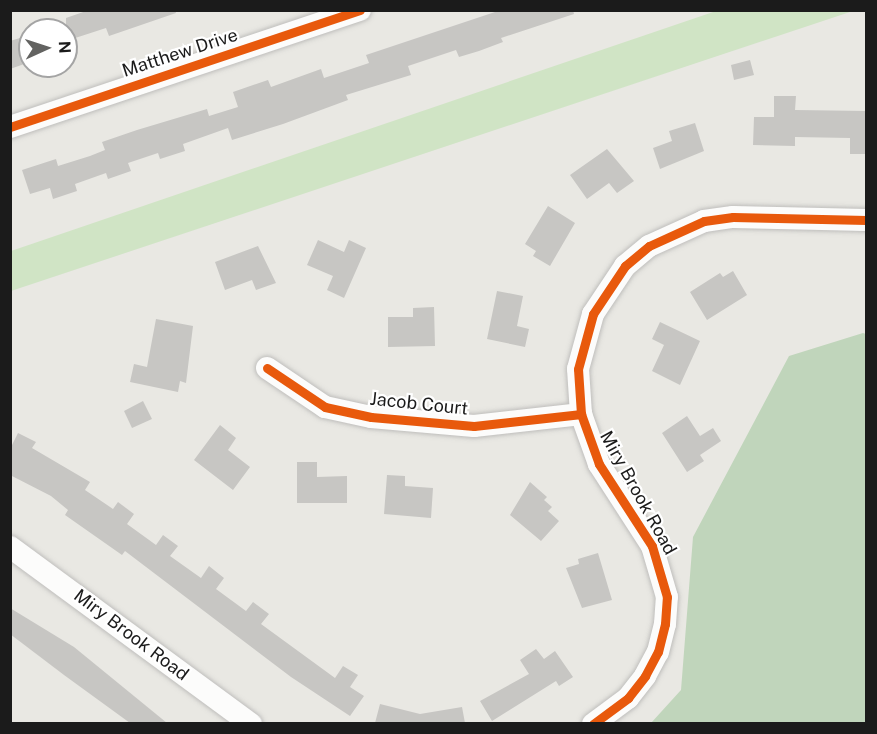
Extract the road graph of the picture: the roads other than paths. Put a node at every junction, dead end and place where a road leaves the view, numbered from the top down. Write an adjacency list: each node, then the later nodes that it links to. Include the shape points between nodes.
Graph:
1 (360, 10): 2 (street, Matthew Drive)
2 (10, 127)
3 (867, 219): 5 (street, Miry Brook Road, via 733,217 704,221 649,246 625,266 593,314 578,369)
4 (267, 368): 5 (street, Jacob Court, via 325,407 371,417 474,426)
5 (581, 414): 8 (street, Miry Brook Road, via 599,464 652,546 667,597 663,634 645,676 628,698)
6 (10, 547): 7 (street, Miry Brook Road)
7 (250, 723)
8 (593, 723)

